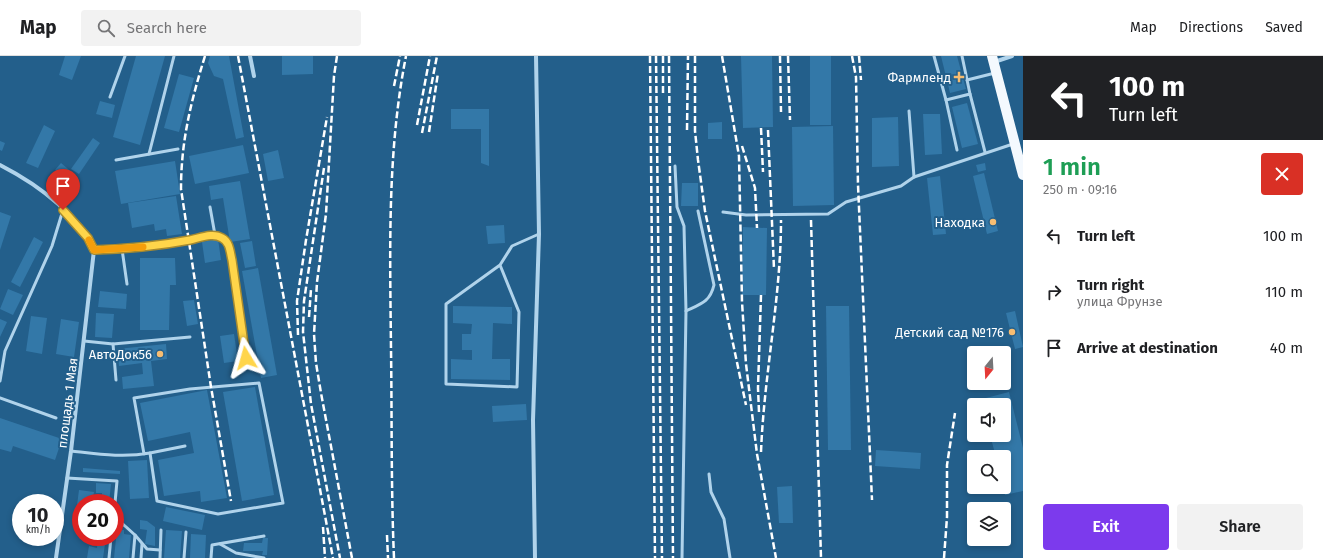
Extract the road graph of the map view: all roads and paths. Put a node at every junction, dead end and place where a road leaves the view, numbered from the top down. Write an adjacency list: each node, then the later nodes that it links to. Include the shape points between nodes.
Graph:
1 (125, 56): 13 (lane)
2 (174, 56): 20 (lane)
3 (250, 56): 10 (street)
4 (536, 56): 30 (street)
5 (934, 56): 14 (lane)
6 (962, 56): 11 (lane)
7 (1012, 56): 8 (street)
8 (993, 59): 9 (main road)
9 (996, 73): 11 (lane); 16 (main road)
10 (254, 76)
11 (967, 80): 12 (lane)
12 (970, 94): 14 (lane); 19 (lane)
13 (110, 97)
14 (946, 100): 18 (lane)
15 (909, 111): 25 (lane)
16 (1014, 143): 19 (lane); 24 (main road)
17 (178, 149): 20 (lane)
18 (957, 150)
19 (985, 152): 25 (lane)
20 (149, 154): 21 (lane)
21 (116, 160)
22 (0, 165): 27 (street, via 44,191)
23 (675, 166): 36 (lane, via 677,207 684,226)
24 (1023, 174)
25 (914, 177): 29 (lane, via 901,186 846,202 828,214 746,215)
26 (210, 207): 31 (lane)
27 (63, 210): 32 (street, via 88,238); 42 (lane, via 52,246 5,351)
28 (698, 211): 36 (lane, via 714,285 712,295)
29 (723, 212)
30 (540, 234): 34 (lane, via 512,246); 69 (street, via 533,420)
31 (215, 235): 33 (lane); 40 (lane, via 223,238 229,246)
32 (94, 250): 33 (lane); 38 (street, площадь 1 Мая)
33 (122, 250): 35 (lane)
34 (500, 265): 34 (lane, via 446,304 446,384 517,387 519,312)
35 (127, 284)
36 (686, 311): 70 (lane)
37 (190, 337): 39 (lane)
38 (84, 341): 39 (lane); 46 (street, площадь 1 Мая)
39 (113, 344): 41 (lane)
40 (246, 358)
41 (116, 380)
42 (0, 381)
43 (0, 398): 44 (lane)
44 (56, 418)
45 (185, 446): 47 (lane)
46 (71, 451): 48 (lane, via 111,456); 50 (street, площадь 1 Мая)
47 (150, 453): 48 (lane); 48 (lane, via 157,501 218,514 283,503 259,383 190,389 134,398)
48 (144, 454)
49 (709, 474): 71 (lane, via 711,492 724,519)
50 (67, 478): 51 (lane, via 117,481); 61 (street, площадь 1 Мая)
51 (116, 494)
52 (124, 525): 55 (lane)
53 (161, 530): 60 (lane)
54 (186, 532): 66 (lane)
55 (135, 535): 57 (lane); 63 (lane)
56 (264, 536): 58 (lane)
57 (142, 544): 60 (lane, via 147,549); 64 (lane)
58 (220, 544): 67 (lane, via 212,545); 68 (lane, via 236,553)
59 (110, 546): 62 (lane)
60 (160, 550): 65 (lane)
61 (56, 558)
62 (109, 558)
63 (133, 558)
64 (141, 558)
65 (160, 558)
66 (184, 558)
67 (211, 558)
68 (264, 558)
69 (535, 558)
70 (682, 558)
71 (730, 558)

